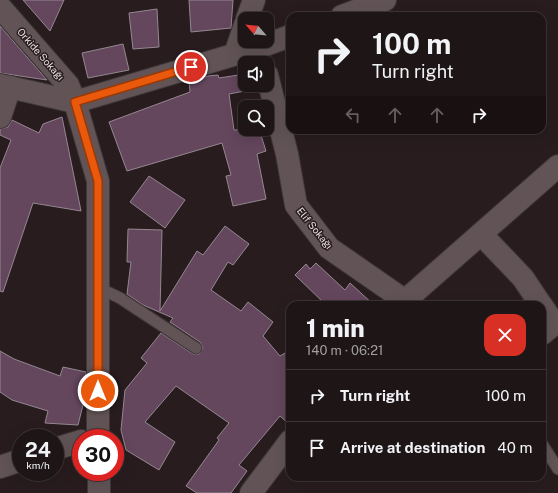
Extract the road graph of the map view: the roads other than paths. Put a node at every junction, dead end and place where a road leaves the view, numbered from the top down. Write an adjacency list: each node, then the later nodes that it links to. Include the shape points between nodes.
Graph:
1 (254, 0): 4 (street)
2 (385, 0): 5 (street)
3 (0, 7): 12 (street, Orkide Sokağı, via 68,85)
4 (250, 12)
5 (353, 12)
6 (286, 39): 9 (street)
7 (238, 45): 8 (street)
8 (235, 54): 9 (street); 12 (street)
9 (262, 55)
10 (5, 86): 12 (street); 13 (street)
11 (271, 92): 17 (street, Elif Sokağı, via 287,154 296,205 328,248)
12 (75, 102): 16 (street, Orkide Sokağı, via 98,181)
13 (0, 116)
14 (558, 166): 15 (street)
15 (481, 234): 18 (street); 19 (street, via 523,278)
16 (98, 288): 22 (lane, via 120,298); 23 (street, Orkide Sokağı)
17 (401, 301)
18 (403, 301)
19 (539, 301)
20 (546, 313): 21 (street)
21 (553, 327)
22 (196, 348)
23 (92, 429)
24 (286, 445): 31 (street)
25 (546, 450): 28 (lane)
26 (12, 463): 27 (street)
27 (0, 467)
28 (558, 469)
29 (99, 481): 30 (street)
30 (99, 493)
31 (251, 493)

